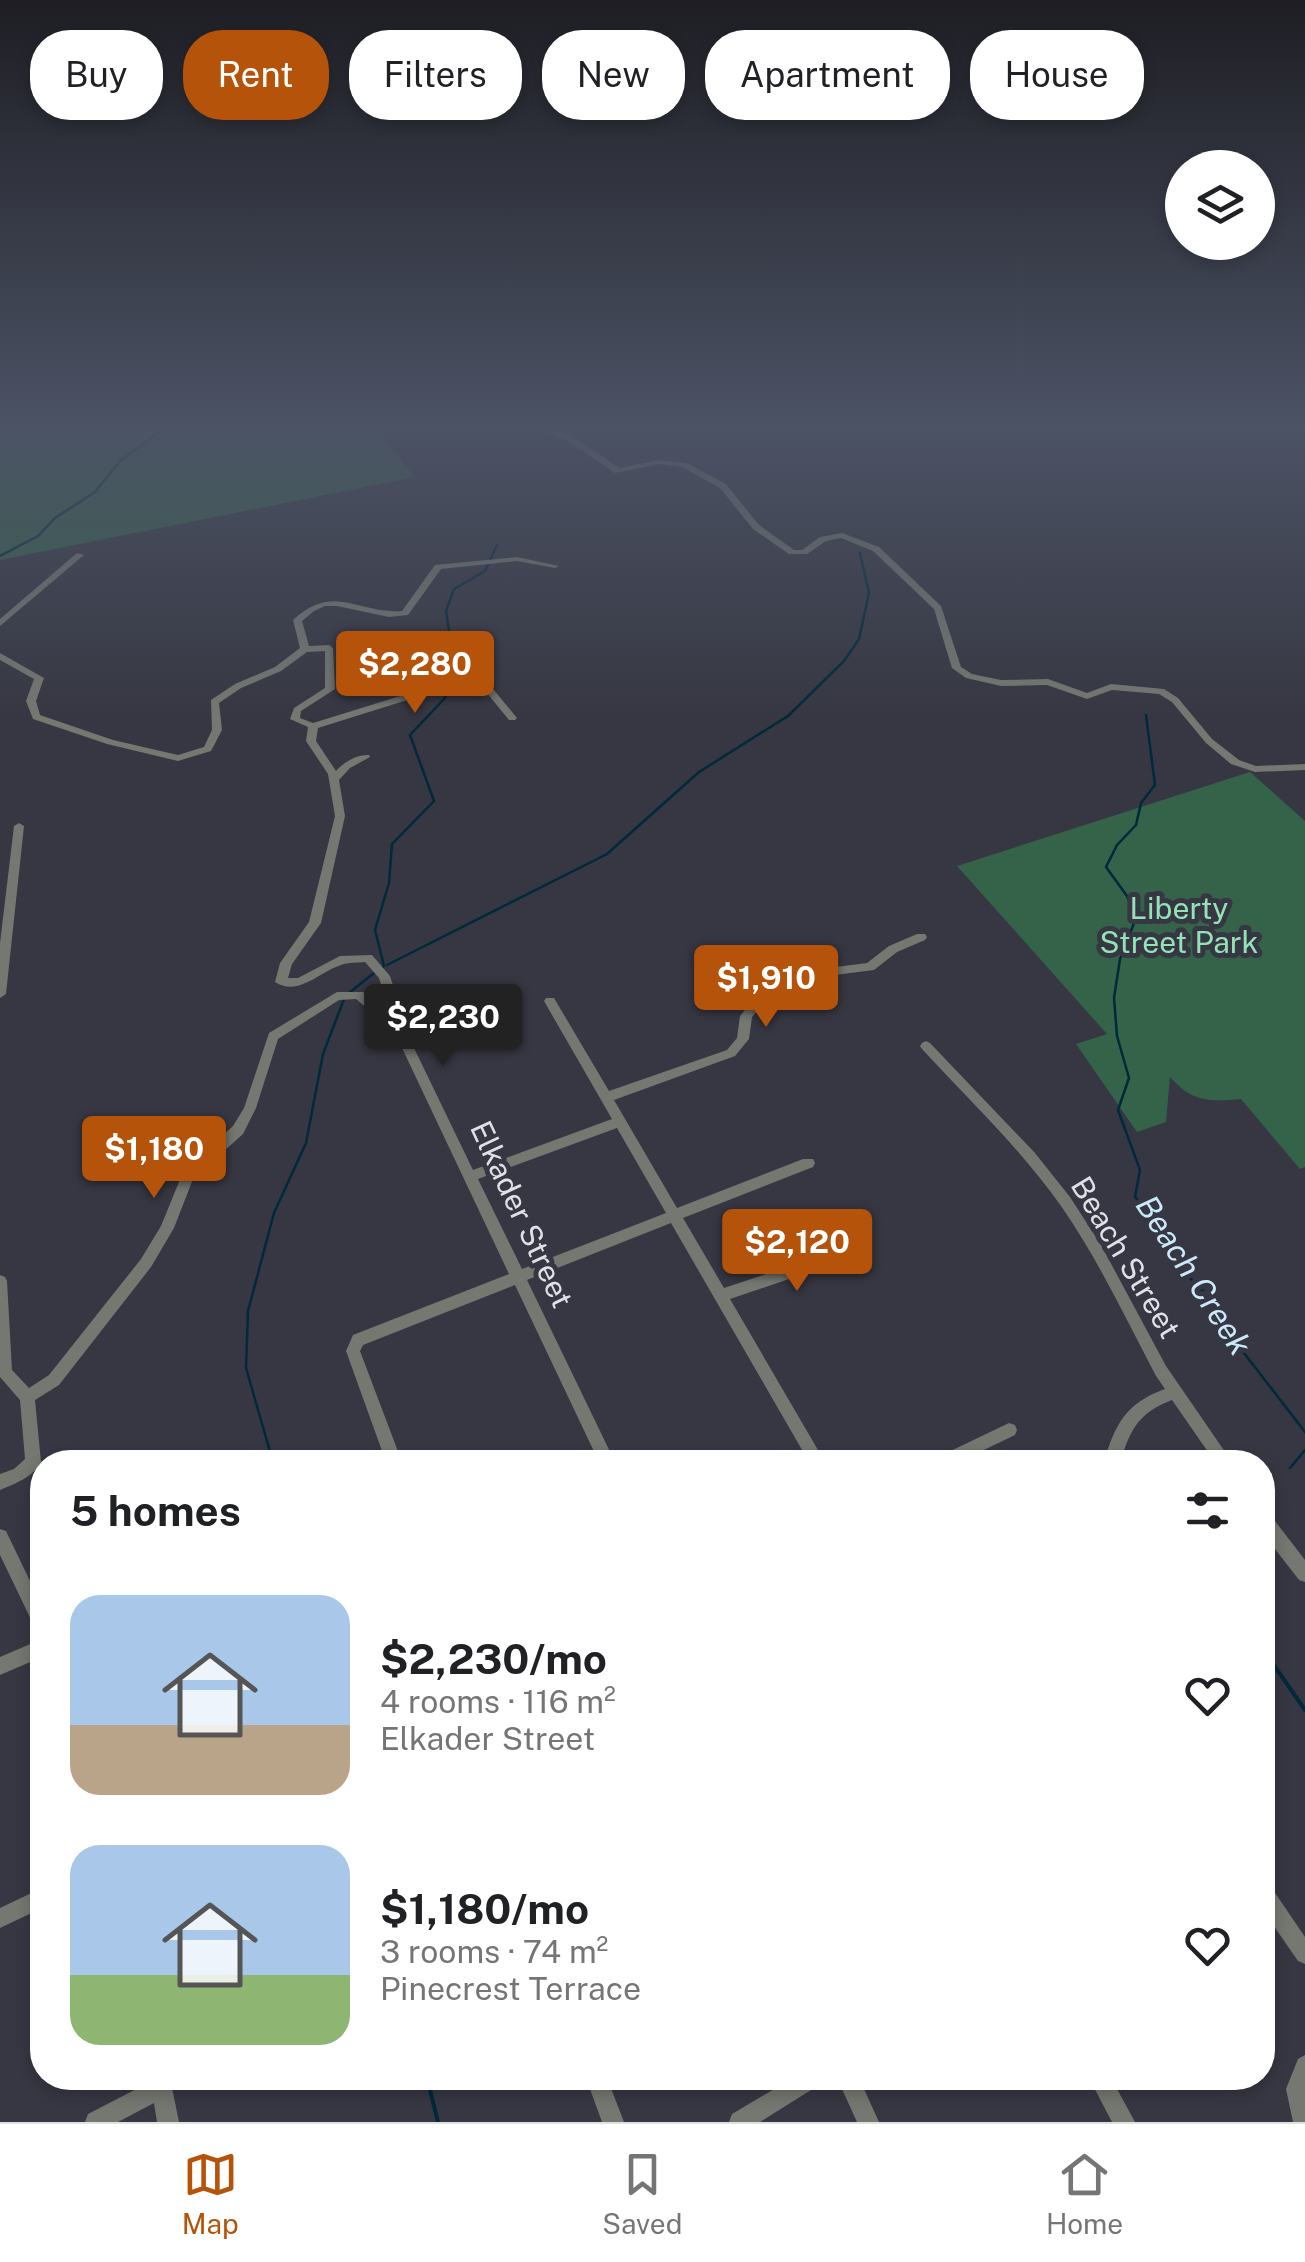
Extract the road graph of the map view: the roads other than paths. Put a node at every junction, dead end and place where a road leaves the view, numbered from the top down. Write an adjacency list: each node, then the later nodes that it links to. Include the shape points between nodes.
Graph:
1 (751, 521): 10 (street, via 792,552 842,535 876,549 938,608 957,668 969,676 1048,682 1087,696 1105,688 1161,692 1245,767)
2 (80, 555): 4 (street)
3 (556, 566): 5 (street, via 517,560 438,567 405,613 392,616 338,600 310,606 297,620)
4 (0, 624)
5 (305, 649): 6 (street, via 214,702 217,730 208,750 178,758 36,717 31,701 39,678); 8 (street, Elkader Street, via 329,648 331,654 330,689 297,710 296,719)
6 (0, 656)
7 (512, 718): 8 (street, via 482,680 468,678)
8 (313, 726): 11 (street, Elkader Street, via 311,741)
9 (364, 757): 11 (street)
10 (1305, 767)
11 (334, 780): 19 (street, Elkader Street, via 340,816 315,922 286,963 281,982 300,982 340,960 368,958 384,976)
12 (19, 826): 14 (street)
13 (35, 849): 14 (street)
14 (18, 852): 15 (street)
15 (5, 889): 17 (street)
16 (921, 936): 21 (street, via 870,967 816,973 777,1001 754,1008 731,1053)
17 (0, 994)
18 (550, 1000): 21 (street)
19 (402, 1032): 24 (street, Elkader Street); 31 (street, via 359,995 274,1036 238,1130 188,1176 146,1264 54,1380)
20 (926, 1046): 30 (street, Beach Street, via 1065,1201)
21 (607, 1097): 22 (street)
22 (621, 1121): 24 (street); 25 (street)
23 (808, 1163): 25 (street)
24 (470, 1176): 27 (street, Elkader Street)
25 (676, 1214): 27 (street); 29 (street)
26 (858, 1250): 29 (street)
27 (517, 1276): 34 (street, via 353,1345); 35 (street, Elkader Street)
28 (0, 1281): 31 (street, via 6,1372)
29 (720, 1296): 36 (street)
30 (1176, 1392): 38 (street, via 1128,1418); 39 (street, Beach Street)
31 (27, 1397): 33 (street)
32 (1008, 1430): 37 (street)
33 (32, 1450)
34 (390, 1450)
35 (601, 1450)
36 (810, 1450)
37 (968, 1450)
38 (1116, 1450)
39 (1216, 1450)
40 (30, 1465): 41 (street)
41 (0, 1482)
42 (1275, 1535): 44 (street)
43 (0, 1537): 45 (street)
44 (1305, 1574)
45 (30, 1599)
46 (30, 1653): 47 (street)
47 (0, 1666)
48 (30, 1904): 50 (street)
49 (1275, 1909): 51 (street)
50 (0, 1918)
51 (1305, 1954)
52 (1305, 2066): 65 (street, via 1297,2088)
53 (148, 2090): 59 (street)
54 (162, 2090): 60 (street)
55 (602, 2090): 61 (street)
56 (792, 2090): 62 (street)
57 (853, 2090): 63 (street)
58 (1107, 2090): 64 (street)
59 (96, 2122)
60 (168, 2122)
61 (613, 2122)
62 (740, 2122)
63 (868, 2122)
64 (1124, 2122)
65 (1304, 2122)

